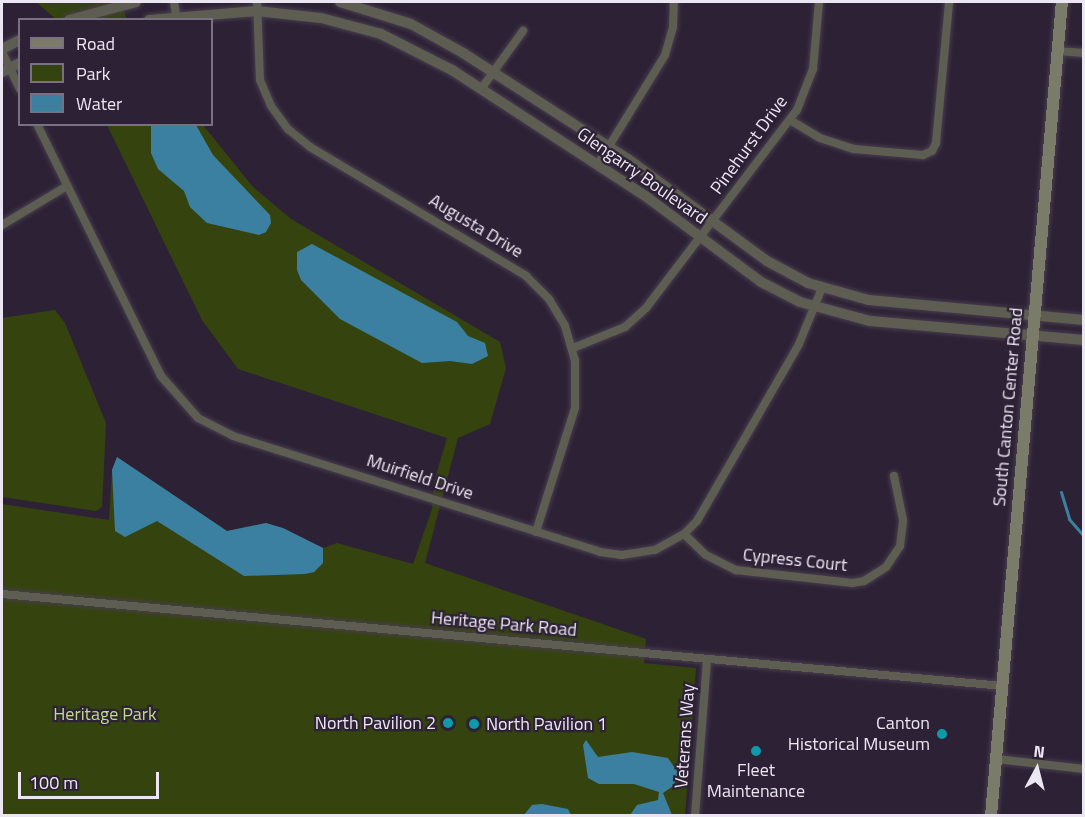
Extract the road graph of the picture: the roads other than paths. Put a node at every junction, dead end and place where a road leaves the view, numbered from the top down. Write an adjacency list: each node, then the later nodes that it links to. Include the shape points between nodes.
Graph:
1 (136, 2): 11 (street)
2 (174, 2): 9 (street)
3 (340, 2): 10 (street, Glengarry Boulevard)
4 (674, 2): 25 (street, via 673,27 665,55)
5 (819, 2): 23 (street, Pinehurst Drive, via 813,69 804,97)
6 (949, 2): 23 (street, via 936,143 932,150 923,155 854,149 820,138)
7 (1062, 2): 17 (main road, South Canton Center Road)
8 (256, 6): 9 (street, Glengarry Boulevard); 14 (street, Glengarry Boulevard); 39 (street, Augusta Drive, via 260,80 271,106 288,129 310,147 526,276 556,309)
9 (176, 15): 12 (street, Glengarry Boulevard)
10 (389, 15): 14 (street); 20 (street, Glengarry Boulevard, via 437,38)
11 (76, 18)
12 (160, 18)
13 (523, 31): 20 (street)
14 (381, 34): 22 (street, Glengarry Boulevard, via 424,54)
15 (18, 41): 16 (street)
16 (2, 50): 19 (street)
17 (1058, 51): 18 (street); 34 (main road, South Canton Center Road)
18 (1083, 53)
19 (10, 68): 21 (street)
20 (492, 72): 22 (street); 25 (street, Glengarry Boulevard)
21 (18, 84)
22 (481, 89): 26 (street, Glengarry Boulevard)
23 (790, 120): 28 (street, Pinehurst Drive)
24 (38, 126): 27 (street, Muirfield Drive)
25 (609, 147): 26 (street); 28 (street, Glengarry Boulevard)
26 (598, 164): 30 (street, Glengarry Boulevard)
27 (67, 186): 29 (street); 41 (street, Muirfield Drive, via 161,376 198,418 233,436)
28 (713, 222): 30 (street, Pinehurst Drive); 31 (street, Glengarry Boulevard, via 767,261)
29 (2, 225)
30 (701, 237): 33 (street, Glengarry Boulevard, via 762,282); 39 (street, Pinehurst Drive, via 634,321 607,337)
31 (822, 288): 32 (street, Glengarry Boulevard); 33 (street, Muirfield Drive)
32 (893, 302): 34 (street, Glengarry Boulevard); 36 (street)
33 (815, 307): 36 (street, Glengarry Boulevard); 42 (street, Muirfield Drive, via 799,344 707,507)
34 (1034, 315): 35 (street, Glengarry Boulevard); 37 (main road, South Canton Center Road)
35 (1083, 320)
36 (891, 322): 37 (street, Glengarry Boulevard)
37 (1032, 335): 38 (street, Glengarry Boulevard); 45 (main road, South Canton Center Road)
38 (1083, 340)
39 (573, 348): 41 (street, Augusta Drive, via 577,376 575,408)
40 (894, 476): 42 (street, Cypress Court, via 903,520 900,546 886,567 864,581 852,583 736,570 706,555)
41 (536, 532): 42 (street, Muirfield Drive, via 622,555 655,550)
42 (684, 534)
43 (2, 594): 44 (street, Heritage Park Road)
44 (707, 659): 45 (street, Heritage Park Road); 48 (street, Veterans Way)
45 (1003, 686): 46 (main road, South Canton Center Road)
46 (996, 759): 47 (street); 49 (main road, South Canton Center Road)
47 (1083, 768)
48 (695, 816)
49 (991, 816)

